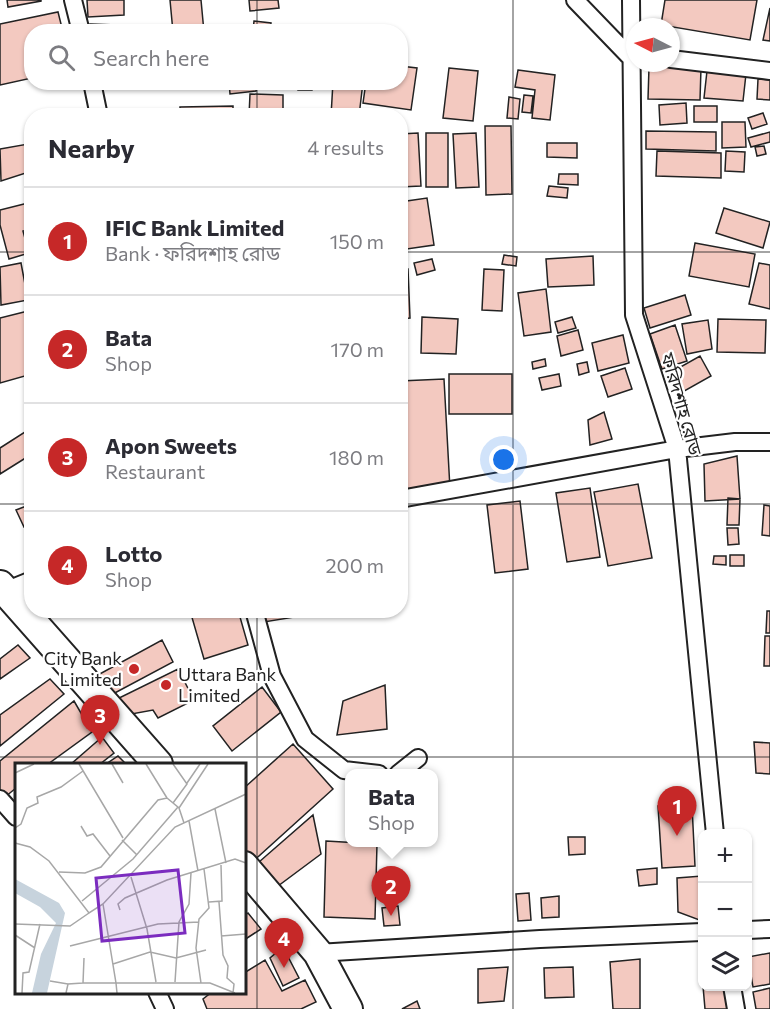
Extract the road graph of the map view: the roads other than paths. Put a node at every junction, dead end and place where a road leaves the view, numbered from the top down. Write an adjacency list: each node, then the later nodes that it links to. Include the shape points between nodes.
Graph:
1 (74, 0): 5 (street)
2 (575, 0): 6 (street)
3 (631, 0): 4 (street, ফরিদশাহ রোড)
4 (632, 18)
5 (79, 24)
6 (626, 51)
7 (680, 60): 9 (street)
8 (633, 72): 13 (street, ফরিদশাহ রোড, via 634,315)
9 (770, 72)
10 (94, 90): 11 (street)
11 (97, 108)
12 (770, 442): 13 (street)
13 (677, 449): 14 (street); 26 (street, ফরিদশাহ রোড)
14 (408, 498)
15 (24, 582): 16 (street)
16 (3, 588): 17 (highway)
17 (24, 612)
18 (29, 618): 21 (highway)
19 (256, 618): 23 (street, via 272,676 305,739)
20 (418, 758): 22 (street)
21 (156, 763)
22 (404, 769)
23 (345, 770)
24 (0, 799): 25 (street)
25 (15, 816)
26 (715, 829)
27 (246, 868): 31 (highway)
28 (770, 929): 29 (street)
29 (752, 930)
30 (698, 932): 31 (street)
31 (318, 953): 35 (highway)
32 (733, 991): 36 (street)
33 (158, 994): 34 (street)
34 (165, 1009)
35 (348, 1009)
36 (736, 1009)

